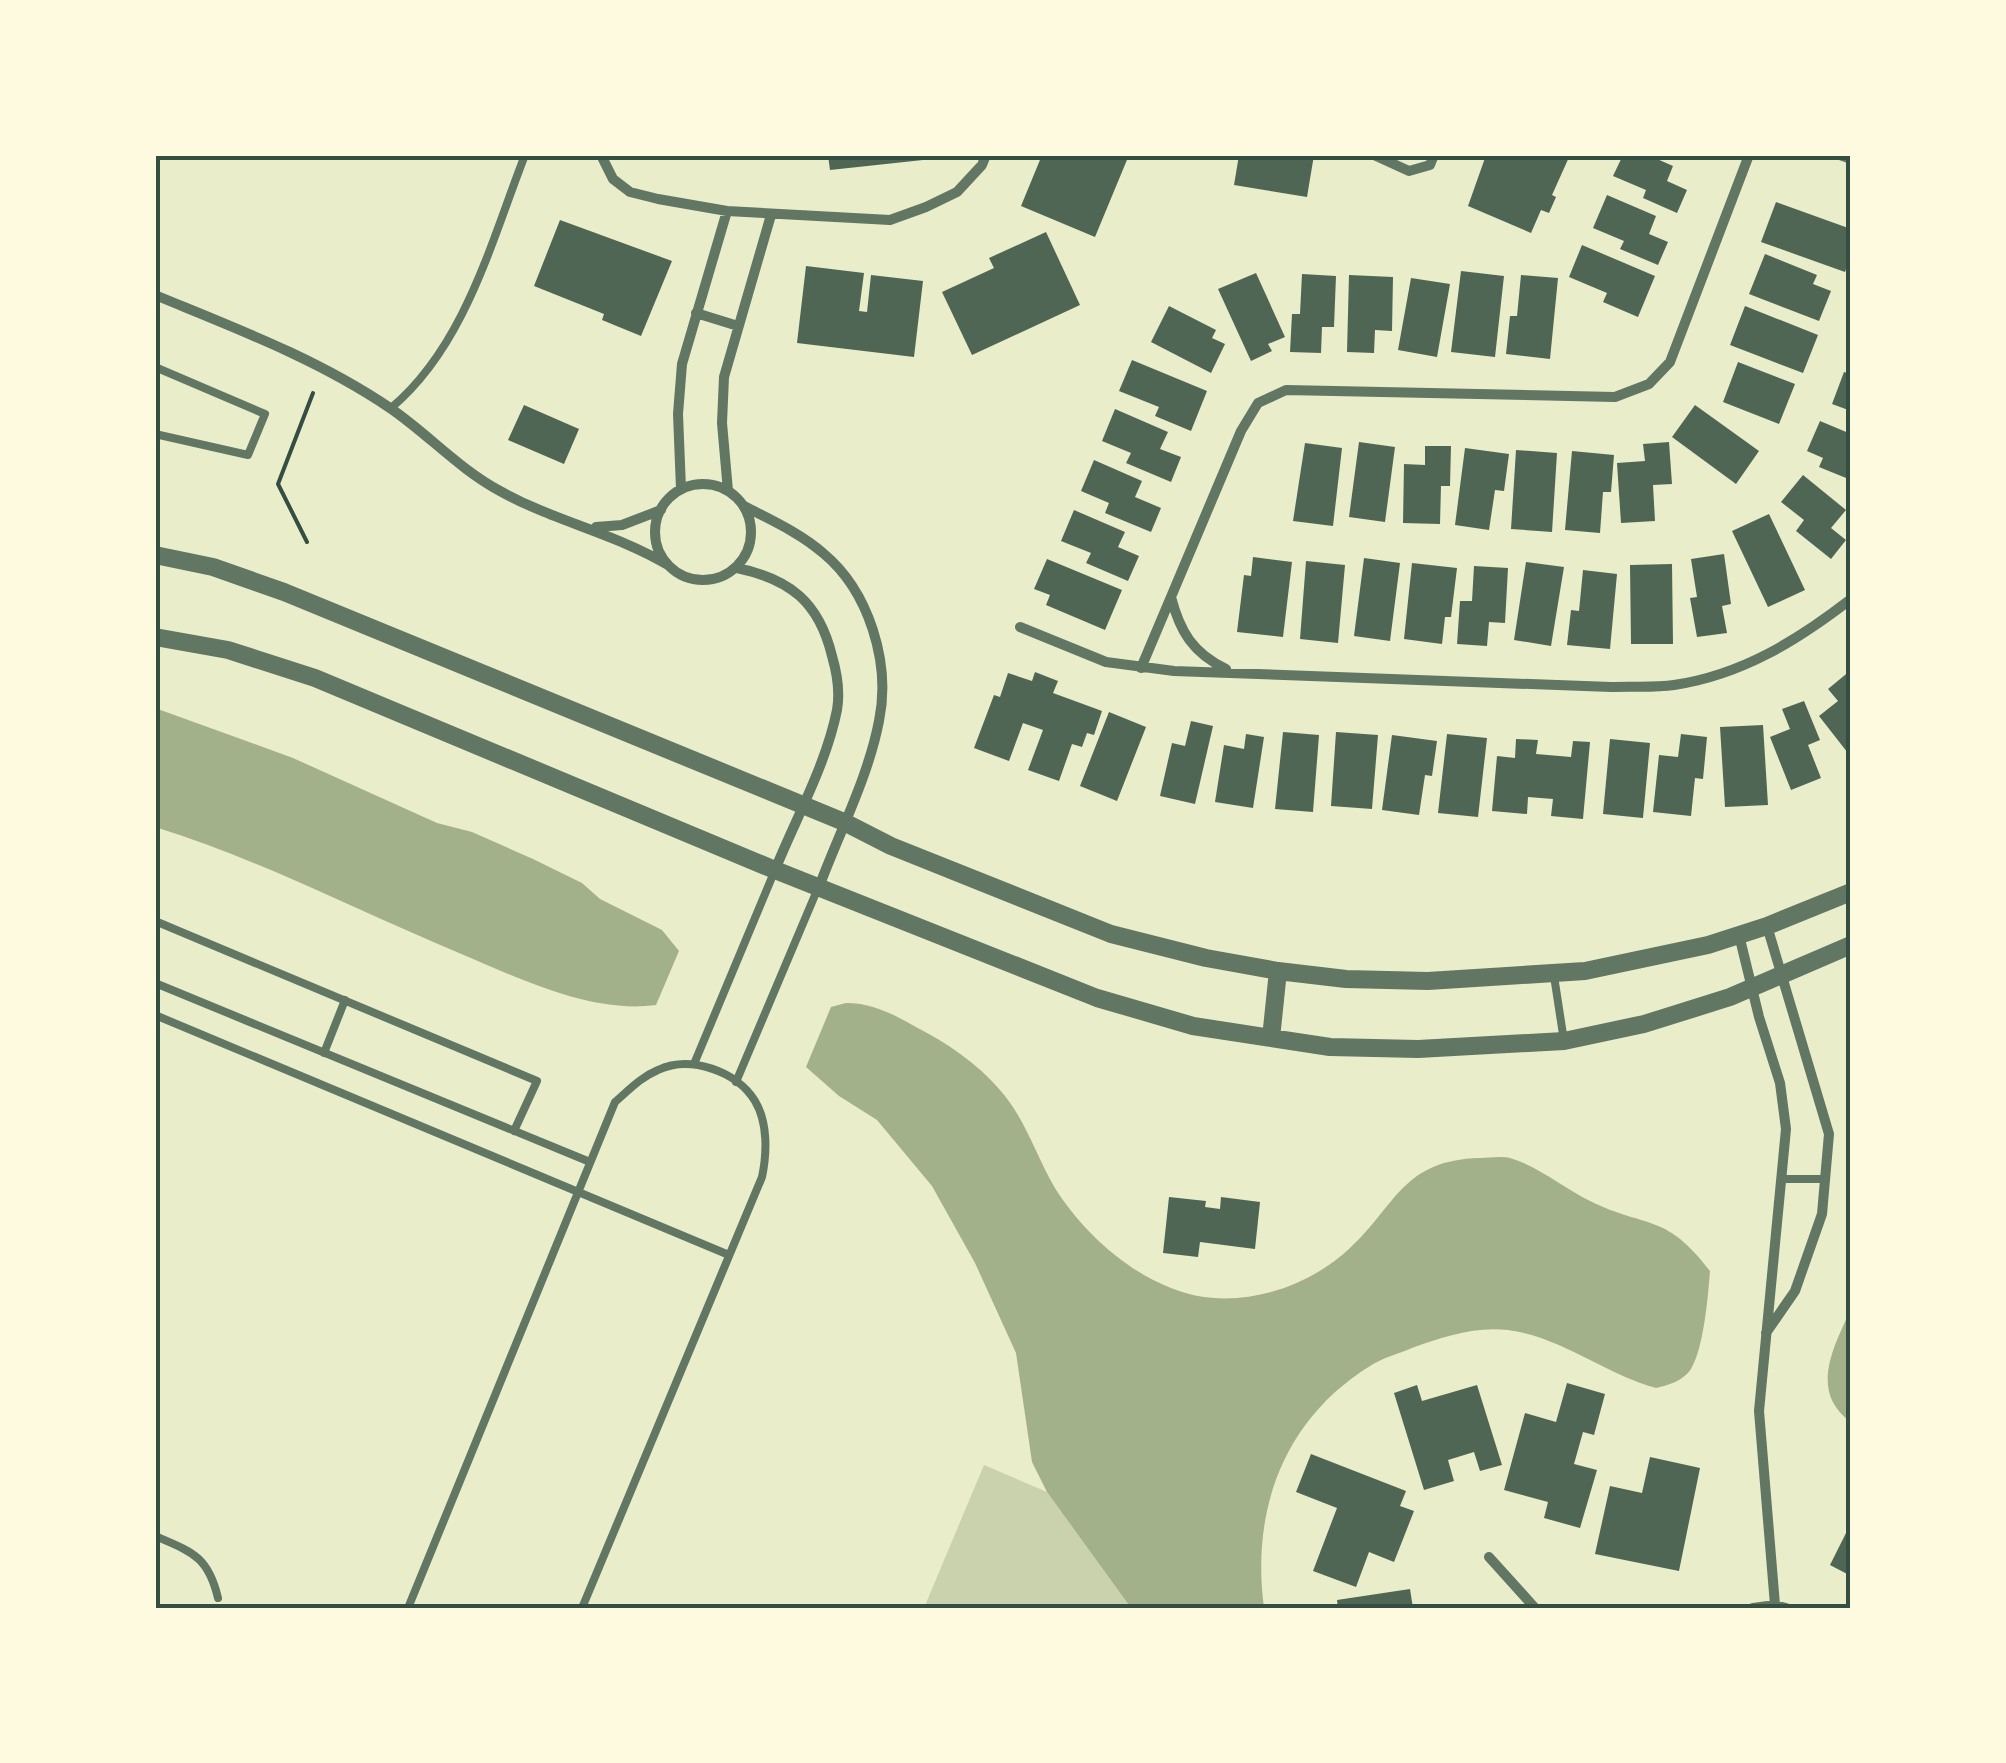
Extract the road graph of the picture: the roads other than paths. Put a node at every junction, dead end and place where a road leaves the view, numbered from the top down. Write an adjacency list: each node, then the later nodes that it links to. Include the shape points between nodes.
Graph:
1 (525, 155): 15 (lane, via 452,332 410,393)
2 (602, 155): 9 (street, via 613,179 630,192)
3 (986, 155): 10 (street, via 956,192 890,220)
4 (1374, 155): 5 (street, via 1409,171 1430,165)
5 (1434, 155)
6 (1748, 155): 25 (street, via 1670,362 1649,384 1615,397 1286,390 1258,403 1241,431)
7 (1840, 155): 8 (street)
8 (1851, 160)
9 (727, 211): 10 (street); 12 (street)
10 (771, 214): 13 (street)
11 (155, 295): 15 (street, via 294,354)
12 (696, 314): 13 (street); 17 (street, via 678,414)
13 (738, 326): 18 (street, via 724,377)
14 (155, 367): 16 (lane, via 265,414 248,455)
15 (391, 408): 21 (street, via 494,488 542,514)
16 (155, 434)
17 (682, 490): 18 (street, via 712,485); 20 (street)
18 (728, 491): 19 (street)
19 (744, 506): 24 (street, via 752,532); 32 (street, via 825,554 851,584 874,634 880,719)
20 (661, 510): 21 (street, via 622,525); 23 (street, via 655,538)
21 (590, 527): 23 (street)
22 (155, 556): 31 (street, via 284,592)
23 (668, 565): 24 (street, via 694,580)
24 (736, 568): 31 (street, via 792,588 816,612 828,637 838,706)
25 (1172, 597): 29 (street); 30 (street, via 1188,642)
26 (1851, 599): 30 (street, via 1766,656 1673,685)
27 (1020, 627): 29 (street, via 1106,662)
28 (155, 637): 33 (street, via 228,650 315,678)
29 (1141, 668): 30 (street)
30 (1231, 672)
31 (802, 806): 32 (street); 33 (street)
32 (844, 822): 34 (street); 40 (street, via 1111,934)
33 (775, 870): 34 (street); 50 (lane)
34 (819, 887): 47 (street, via 1097,998 1193,1026); 51 (lane)
35 (1851, 892): 37 (street)
36 (155, 920): 45 (lane)
37 (1767, 926): 38 (street); 42 (street)
38 (1739, 935): 41 (street, via 1585,971); 44 (street)
39 (1851, 945): 42 (street)
40 (1278, 971): 41 (street, via 1428,981); 47 (street)
41 (1554, 972): 48 (lane)
42 (1782, 976): 44 (street); 55 (street, via 1830,1134)
43 (155, 983): 49 (lane)
44 (1753, 988): 48 (street, via 1644,1024); 54 (street, via 1780,1083 1786,1129)
45 (345, 1000): 49 (lane); 52 (lane, via 537,1081)
46 (155, 1015): 56 (lane)
47 (1271, 1038): 48 (street, via 1418,1049)
48 (1564, 1040)
49 (324, 1053): 52 (lane)
50 (694, 1064): 51 (lane); 53 (lane, via 662,1068 615,1102)
51 (736, 1082): 57 (lane, via 754,1099 764,1124 766,1161)
52 (514, 1131): 53 (lane)
53 (590, 1162): 56 (lane)
54 (1781, 1179): 55 (lane); 58 (street)
55 (1825, 1179): 58 (street, via 1822,1214 1795,1291)
56 (578, 1192): 57 (lane); 63 (lane)
57 (730, 1255): 64 (lane)
58 (1766, 1334): 62 (street, via 1759,1411)
59 (155, 1536): 61 (lane, via 196,1554)
60 (1489, 1557): 65 (street)
61 (218, 1598)
62 (1780, 1606): 66 (street)
63 (408, 1608)
64 (582, 1608)
65 (1535, 1608)
66 (1753, 1608)

